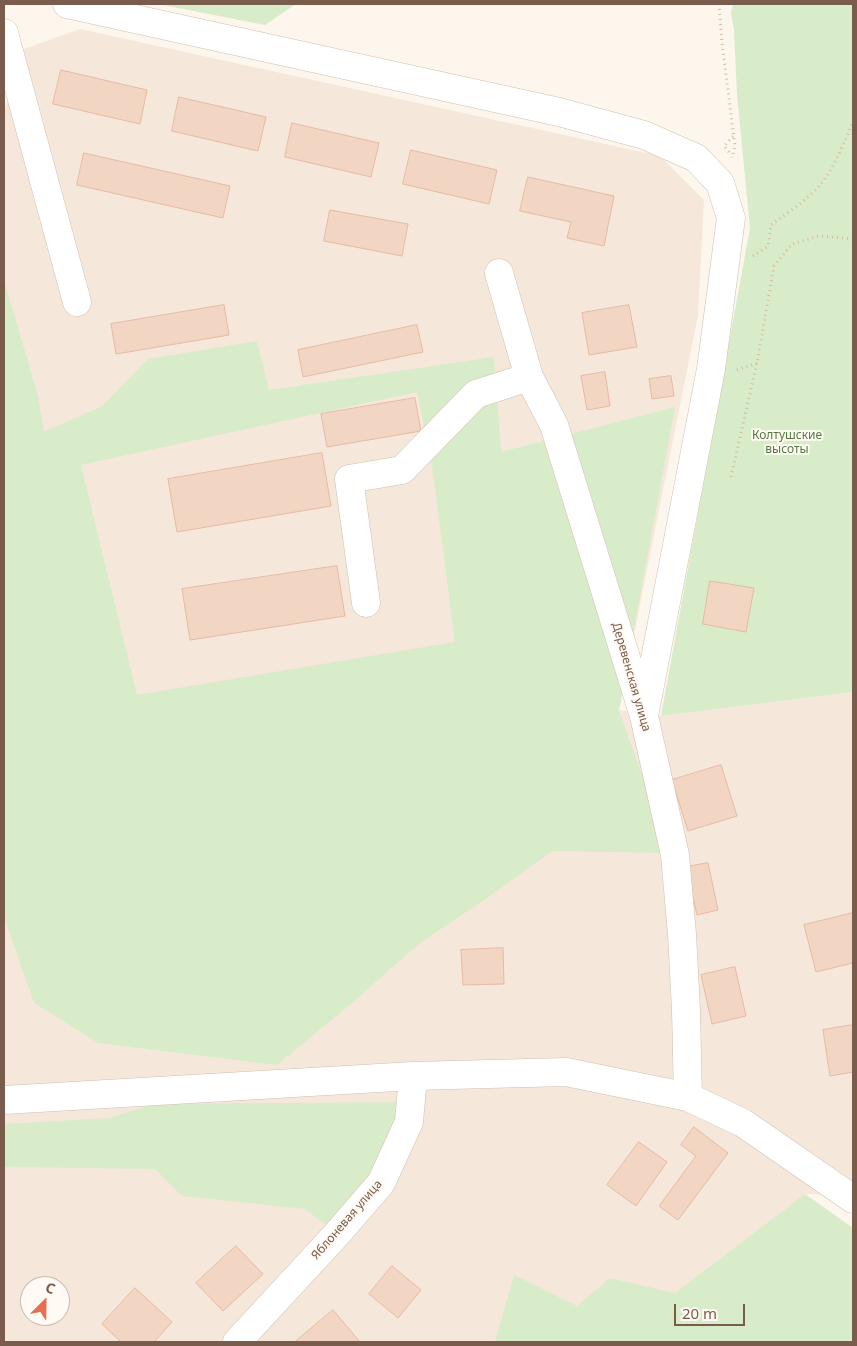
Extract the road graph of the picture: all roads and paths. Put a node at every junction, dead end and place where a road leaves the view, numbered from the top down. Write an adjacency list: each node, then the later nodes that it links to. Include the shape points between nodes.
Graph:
1 (67, 4): 9 (street, via 560,112 644,136 696,158 720,184 731,218)
2 (720, 4): 5 (path)
3 (4, 33): 11 (street)
4 (853, 122): 9 (path, via 820,184 771,224 768,246)
5 (734, 135): 6 (path); 7 (path, via 724,146)
6 (735, 146)
7 (732, 157)
8 (853, 239): 13 (path, via 819,236 792,244 774,266 757,364)
9 (724, 268): 15 (street, via 712,369)
10 (499, 273): 12 (street, Деревенская улица)
11 (77, 302)
12 (529, 377): 14 (street, via 476,394 402,470 349,479); 15 (street, Деревенская улица, via 554,425)
13 (731, 477)
14 (366, 603)
15 (644, 716): 17 (street, Деревенская улица, via 675,855 685,982)
16 (413, 1076): 17 (street, via 566,1072); 18 (street); 20 (street, Яблоневая улица, via 409,1122 381,1183)
17 (688, 1097): 19 (street, via 743,1123)
18 (4, 1100)
19 (853, 1199)
20 (237, 1342)

